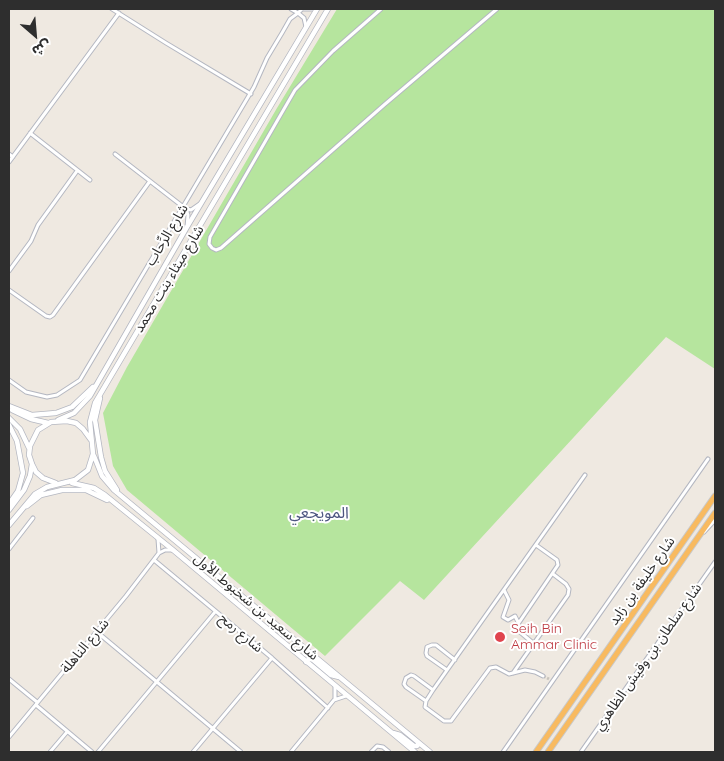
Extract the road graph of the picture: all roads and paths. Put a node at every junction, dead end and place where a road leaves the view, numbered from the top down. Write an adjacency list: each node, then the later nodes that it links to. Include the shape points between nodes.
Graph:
1 (112, 9): 9 (street)
2 (291, 9): 10 (street); 11 (street, شارع الرِّحاب)
3 (303, 9): 4 (street); 10 (street, شارع الرِّحاب)
4 (312, 9)
5 (318, 9): 12 (main road, شارع ميثاء بنت محمد)
6 (328, 9): 29 (main road, شارع ميثاء بنت محمد)
7 (381, 9): 8 (street, via 295,90 210,237 212,248 218,250 223,247)
8 (497, 9)
9 (119, 13): 13 (street); 14 (street)
10 (298, 13): 11 (street, شارع الرِّحاب); 12 (street, via 304,18)
11 (290, 19): 13 (street, شارع الرِّحاب)
12 (306, 28): 22 (main road, شارع ميثاء بنت محمد)
13 (251, 94): 23 (street, شارع الرِّحاب)
14 (30, 133): 17 (street); 19 (street)
15 (9, 154): 17 (street)
16 (115, 154): 21 (street)
17 (13, 156): 18 (street)
18 (9, 162)
19 (77, 171): 20 (street); 25 (street)
20 (90, 180)
21 (150, 181): 23 (street); 26 (street, via 53,315 46,316)
22 (201, 203): 23 (street, via 191,210); 24 (main road, شارع ميثاء بنت محمد)
23 (185, 208): 24 (street); 27 (street, شارع الرِّحاب, via 80,380 57,395 47,397 26,392)
24 (187, 227): 28 (main road, شارع ميثاء بنت محمد)
25 (9, 271)
26 (9, 290)
27 (9, 380)
28 (98, 382): 30 (main road, via 76,404 62,412 38,416); 32 (main road, شارع ميثاء بنت محمد, via 78,410)
29 (104, 388): 35 (main road, شارع ميثاء بنت محمد, via 92,412); 43 (main road, via 97,406 96,425 103,464)
30 (9, 407): 33 (main road, via 23,416)
31 (9, 418): 36 (main road, via 23,434)
32 (58, 420): 33 (main road); 35 (main road, via 76,424 89,436)
33 (48, 423): 36 (main road, via 35,434)
34 (9, 425): 46 (main road, via 18,441 23,474 18,491)
35 (92, 444): 37 (main road, شارع ميثاء بنت محمد)
36 (30, 450): 39 (main road)
37 (93, 454): 41 (main road, via 85,473); 43 (main road, شارع سعيد بن شخبوط الأول, via 102,476)
38 (708, 459): 97 (street)
39 (32, 464): 42 (main road, via 43,478); 47 (main road, via 24,490)
40 (585, 475): 54 (street)
41 (68, 483): 42 (main road); 45 (main road, شارع سعيد بن شخبوط الأول, via 94,488)
42 (60, 484): 51 (main road, via 35,494)
43 (120, 494): 72 (main road, شارع سعيد بن شخبوط الأول)
44 (715, 496): 98 (highway, شارع خليفة بن زايد)
45 (113, 502): 51 (main road, via 86,490 55,490 35,499); 53 (main road, شارع سعيد بن شخبوط الأول)
46 (9, 504)
47 (9, 510)
48 (715, 513): 52 (highway, شارع خليفة بن زايد)
49 (33, 518): 55 (street)
50 (715, 520): 52 (street)
51 (9, 525)
52 (700, 536): 99 (highway, شارع خليفة بن زايد)
53 (158, 537): 56 (main road, شارع سعيد بن شخبوط الأول); 57 (street)
54 (536, 545): 60 (street, via 557,560); 61 (street)
55 (9, 549)
56 (173, 550): 57 (street); 68 (main road, شارع سعيد بن شخبوط الأول)
57 (159, 553): 58 (street, شارع الناهلة)
58 (154, 560): 62 (street, شارع رمح); 64 (street, شارع الناهلة)
59 (715, 562): 100 (street, شارع سلطان بن وقيش الظاهري)
60 (553, 574): 63 (street); 65 (street, via 566,584 569,592)
61 (504, 590): 63 (street, via 510,600 503,617 508,620 516,616); 67 (street)
62 (215, 612): 66 (street, شارع رمح); 74 (street)
63 (518, 624): 65 (street, via 520,632)
64 (97, 632): 74 (street); 80 (street, شارع الناهلة)
65 (534, 643): 70 (street)
66 (272, 658): 81 (street, شارع رمح); 82 (street)
67 (455, 660): 69 (street); 69 (street, via 436,645 428,647 427,656)
68 (306, 662): 72 (main road, via 312,659 331,675); 75 (main road, شارع سعيد بن شخبوط الأول)
69 (447, 670): 76 (street)
70 (513, 674): 71 (street, via 530,670); 79 (street, via 506,674 496,667 488,669 449,722 426,709)
71 (543, 676)
72 (340, 678): 86 (main road, شارع سعيد بن شخبوط الأول)
73 (9, 679): 80 (street)
74 (156, 682): 82 (street); 89 (street)
75 (335, 687): 77 (main road, شارع سعيد بن شخبوط الأول); 78 (street)
76 (433, 690): 79 (street); 79 (street, via 414,676 406,678 406,687)
77 (346, 696): 78 (street); 84 (main road, شارع سعيد بن شخبوط الأول)
78 (334, 700): 81 (street)
79 (426, 702)
80 (36, 704): 83 (street); 85 (street, شارع الناهلة)
81 (328, 708): 92 (street)
82 (212, 728): 90 (street); 91 (street)
83 (67, 732): 87 (street); 88 (street)
84 (392, 733): 86 (main road, via 414,746); 95 (main road, شارع سعيد بن شخبوط الأول)
85 (9, 737)
86 (419, 744): 96 (main road, شارع سعيد بن شخبوط الأول)
87 (50, 752)
88 (92, 752)
89 (98, 752)
90 (193, 752)
91 (241, 752)
92 (290, 752)
93 (371, 752): 94 (street, via 380,746)
94 (389, 752)
95 (415, 752)
96 (430, 752)
97 (503, 752)
98 (536, 752)
99 (548, 752)
100 (580, 752)

